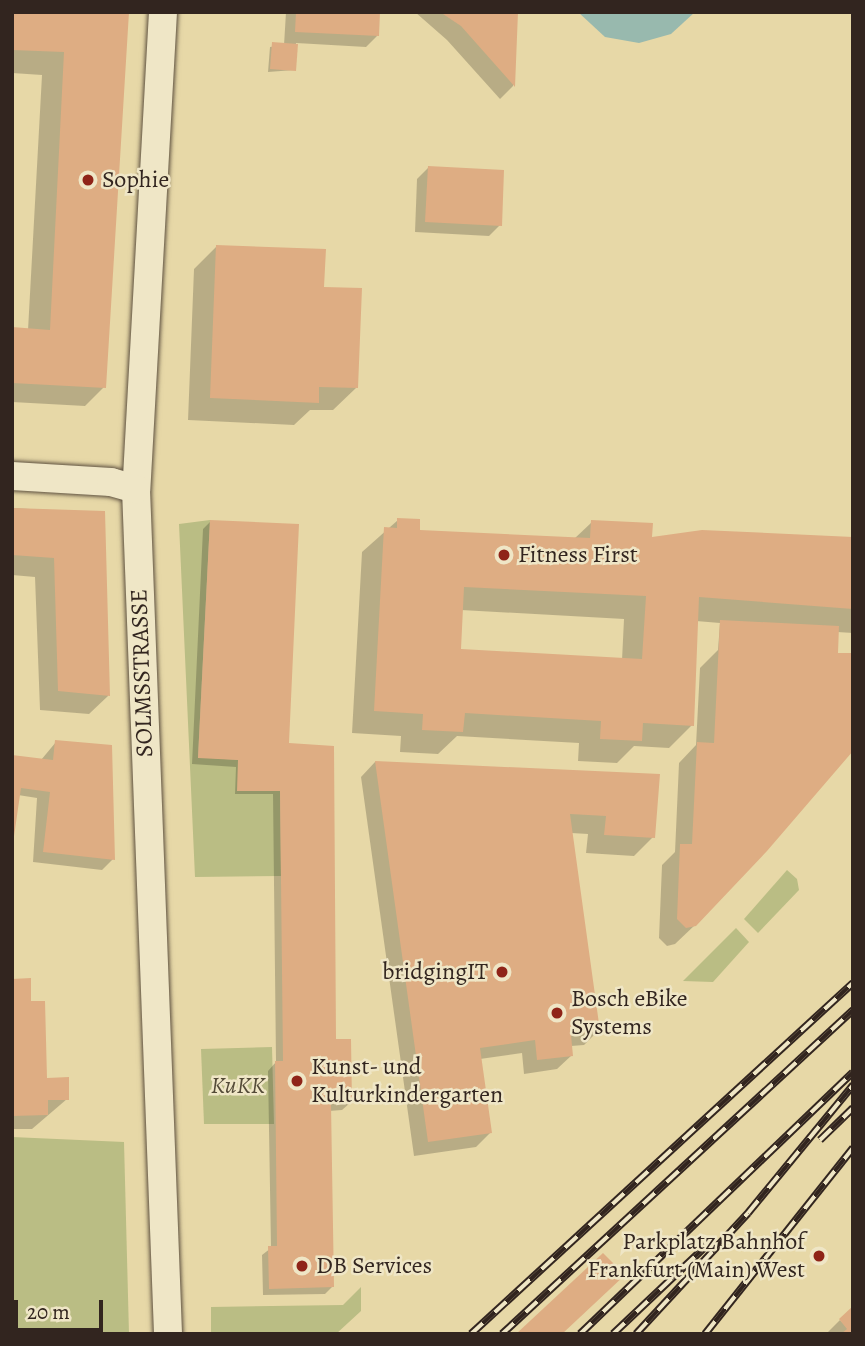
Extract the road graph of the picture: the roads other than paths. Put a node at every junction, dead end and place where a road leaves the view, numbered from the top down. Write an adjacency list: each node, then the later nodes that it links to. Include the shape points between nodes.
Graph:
1 (163, 12): 3 (street, SOLMSSTRASSE)
2 (12, 476): 3 (street, via 111,482)
3 (136, 488): 4 (street, SOLMSSTRASSE)
4 (168, 1334)

